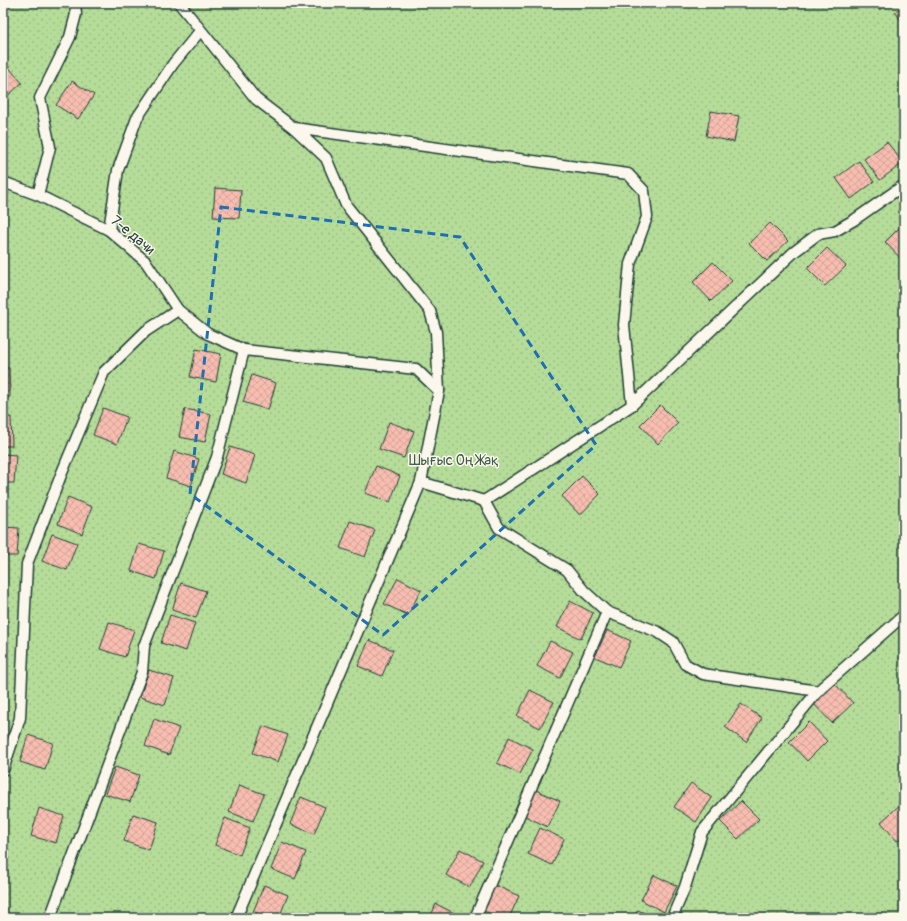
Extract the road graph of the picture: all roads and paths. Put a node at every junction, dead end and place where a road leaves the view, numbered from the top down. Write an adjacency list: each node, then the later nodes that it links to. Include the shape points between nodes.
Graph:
1 (75, 3): 7 (lane, via 76,14 70,37 40,98 50,147)
2 (179, 3): 3 (lane)
3 (200, 31): 4 (lane, via 256,99); 8 (lane, via 173,64 137,118 118,170)
4 (294, 128): 11 (lane, via 326,158 346,205 430,312 436,332); 12 (lane, via 628,174 644,191 647,217 630,264 624,325)
5 (3, 182): 7 (lane, 7-е дачи)
6 (904, 185): 12 (lane, via 854,220 835,231 818,234 794,252)
7 (38, 195): 8 (lane, 7-е дачи)
8 (109, 230): 9 (lane, 7-е дачи, via 146,262)
9 (178, 310): 10 (lane, 7-е дачи, via 208,334); 18 (lane, via 146,330 104,372 60,475 27,564 20,718)
10 (244, 350): 11 (lane, 7-е дачи, via 416,370); 19 (lane, via 217,457 144,646 142,672)
11 (439, 391): 13 (lane)
12 (632, 405): 14 (lane)
13 (421, 482): 14 (lane); 20 (lane)
14 (484, 501): 15 (lane, via 499,528 567,570 584,591)
15 (607, 612): 17 (lane, via 658,632 673,642 685,664 703,674); 21 (lane)
16 (904, 615): 17 (lane)
17 (818, 691): 22 (lane, via 702,832 685,887)
18 (3, 770)
19 (50, 918)
20 (236, 918)
21 (475, 918)
22 (672, 918)

